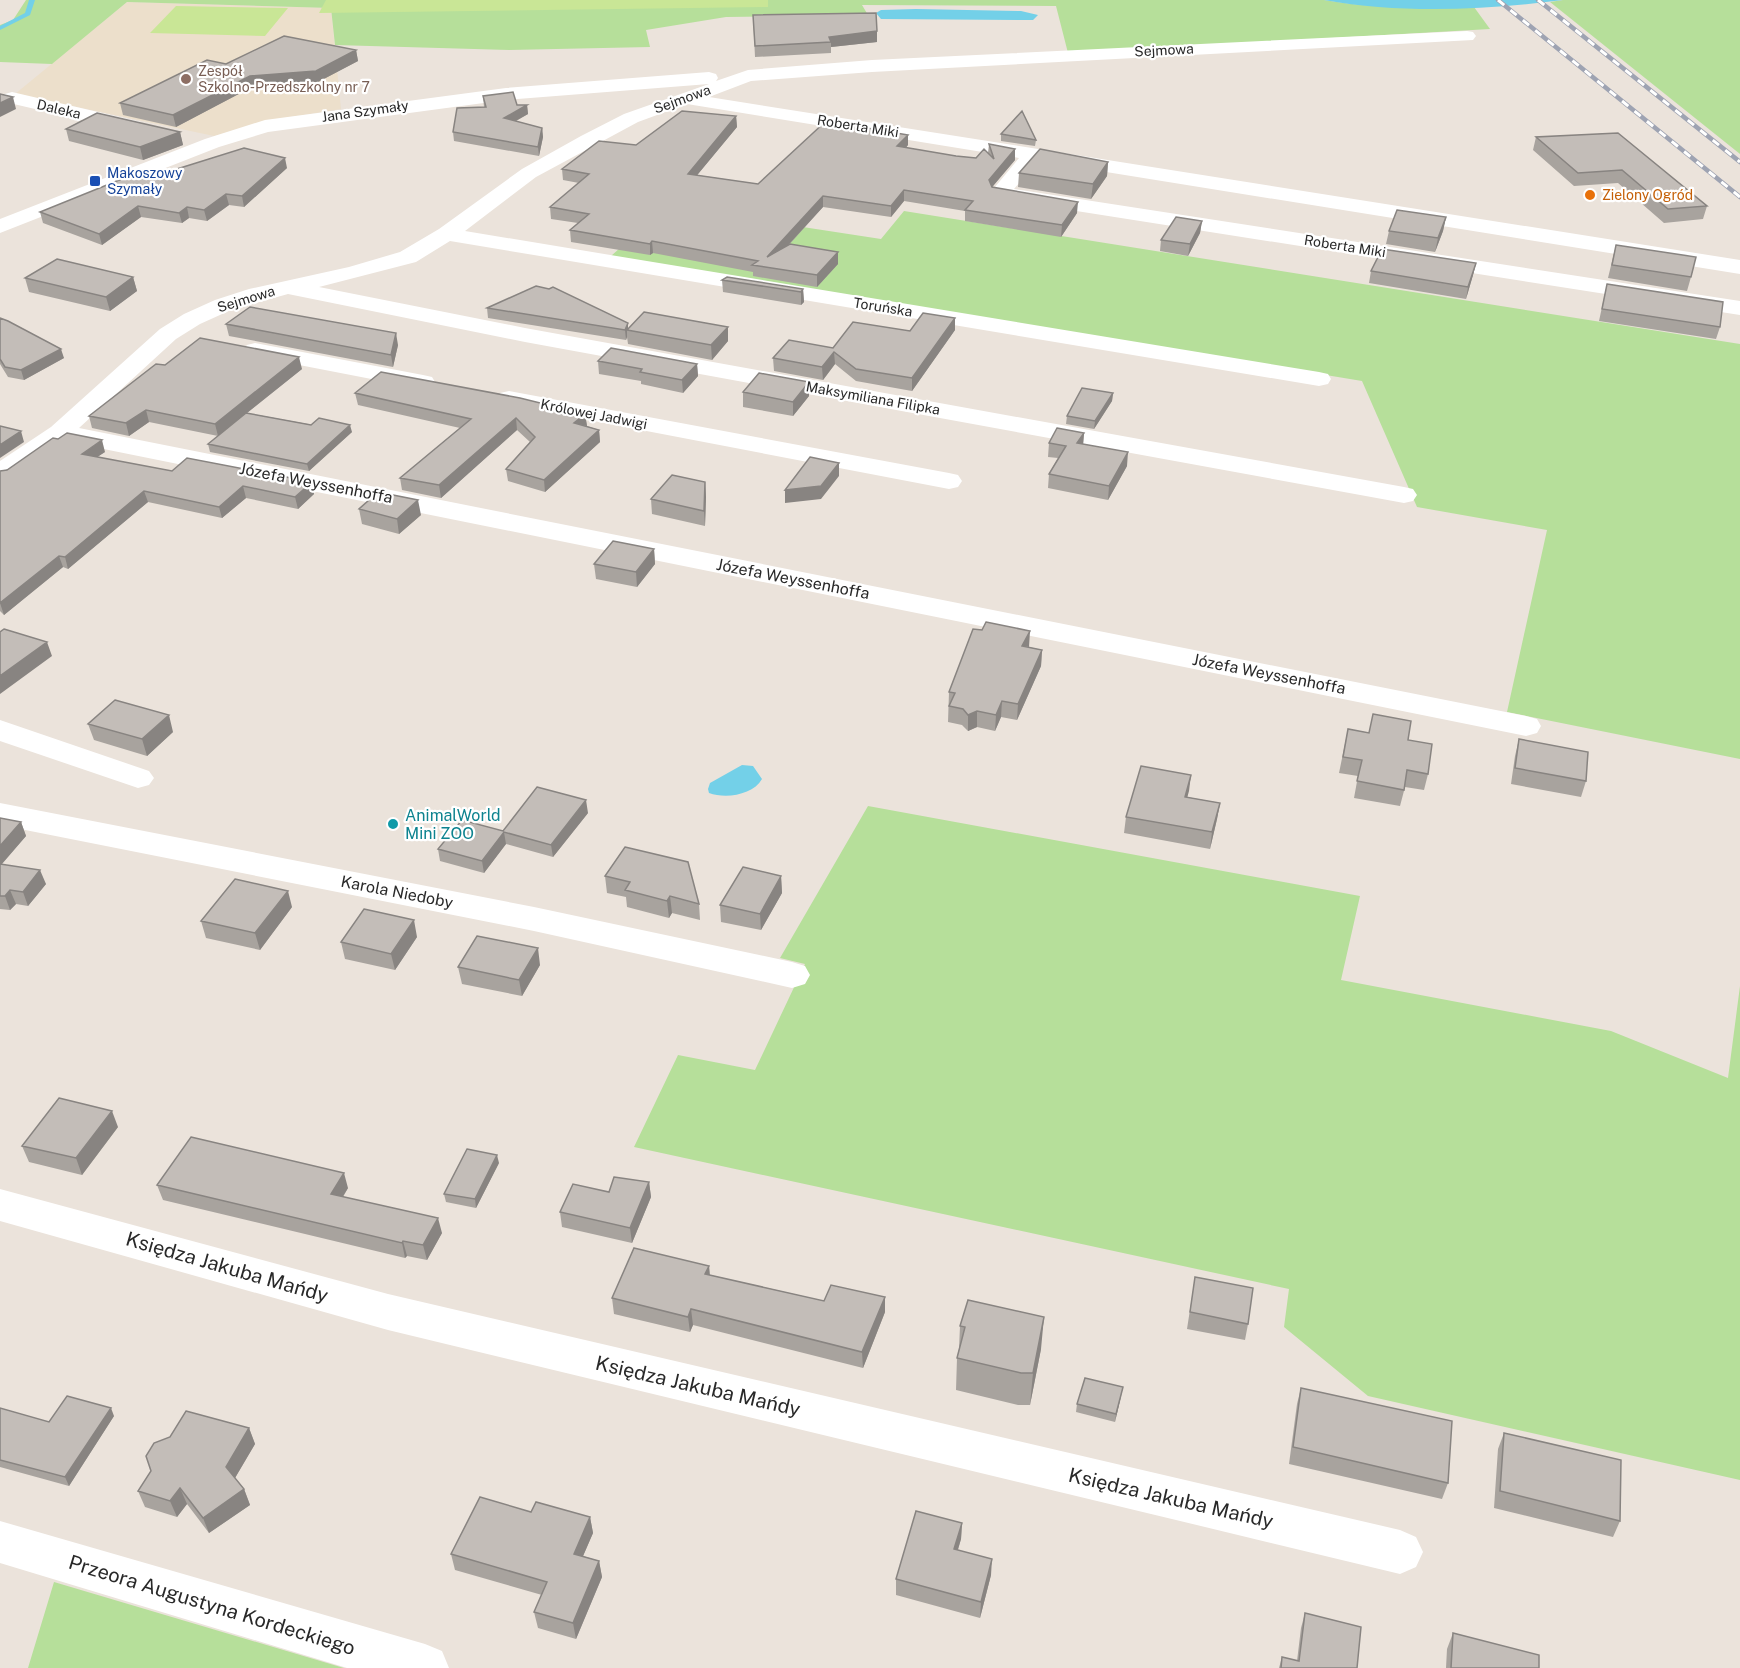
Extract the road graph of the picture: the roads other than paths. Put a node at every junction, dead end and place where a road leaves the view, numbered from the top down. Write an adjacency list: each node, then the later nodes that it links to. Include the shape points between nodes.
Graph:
1 (1467, 36): 2 (street, Sejmowa, via 918,63)
2 (748, 76): 4 (street, Sejmowa); 7 (street, Jana Szymały, via 604,85 414,104 265,126)
3 (12, 98): 5 (street, Daleka)
4 (683, 98): 8 (street, Roberta Miki); 10 (street, Sejmowa, via 631,118 553,159)
5 (152, 130)
6 (175, 135): 7 (street)
7 (212, 143): 9 (street, Jana Szymały)
8 (1033, 154): 12 (street, Roberta Miki); 15 (street, Roberta Miki, via 1000,193)
9 (0, 227)
10 (447, 234): 11 (street, Sejmowa, via 408,257); 17 (street, Toruńska)
11 (383, 265): 13 (street, Sejmowa); 14 (street)
12 (1740, 267)
13 (284, 288): 14 (street, Maksymiliana Filipka); 16 (street, Sejmowa, via 223,305)
14 (342, 299): 23 (street, Maksymiliana Filipka)
15 (1740, 308)
16 (168, 334): 18 (street); 20 (street, Sejmowa)
17 (1319, 379)
18 (448, 386)
19 (483, 393): 22 (street, Królowej Jadwigi)
20 (60, 432): 21 (street, Sejmowa); 24 (street, Józefa Weyssenhoffa)
21 (0, 473)
22 (949, 481)
23 (1404, 495)
24 (1526, 726)
25 (0, 730): 26 (street)
26 (138, 778)
27 (0, 814): 28 (street, Karola Niedoby, via 534,919)
28 (792, 975)
29 (0, 1205): 31 (street, Księdza Jakuba Mańdy, via 388,1312)
30 (0, 1542): 32 (street, Przeora Augustyna Kordeckiego)
31 (1400, 1552)
32 (425, 1668)

